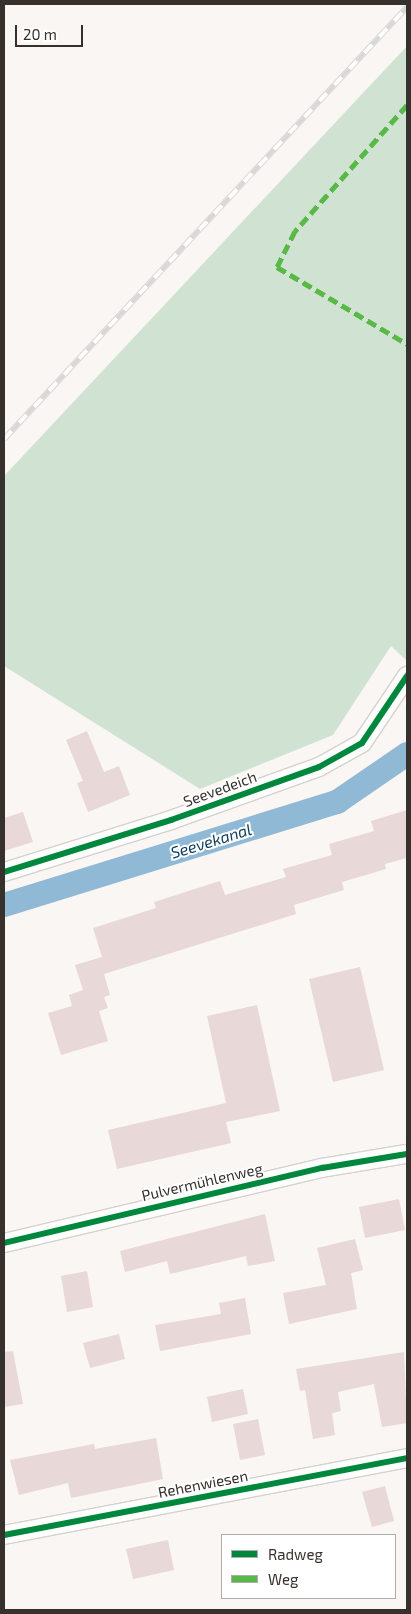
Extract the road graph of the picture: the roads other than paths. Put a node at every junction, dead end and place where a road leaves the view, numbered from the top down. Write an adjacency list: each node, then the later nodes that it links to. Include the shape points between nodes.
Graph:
1 (407, 676): 2 (street, Seevedeich, via 362,743 319,767 171,820)
2 (4, 872)
3 (407, 1154): 4 (street, Pulvermühlenweg, via 312,1170)
4 (4, 1243)
5 (407, 1458): 6 (street, Rehenwiesen)
6 (4, 1535)

